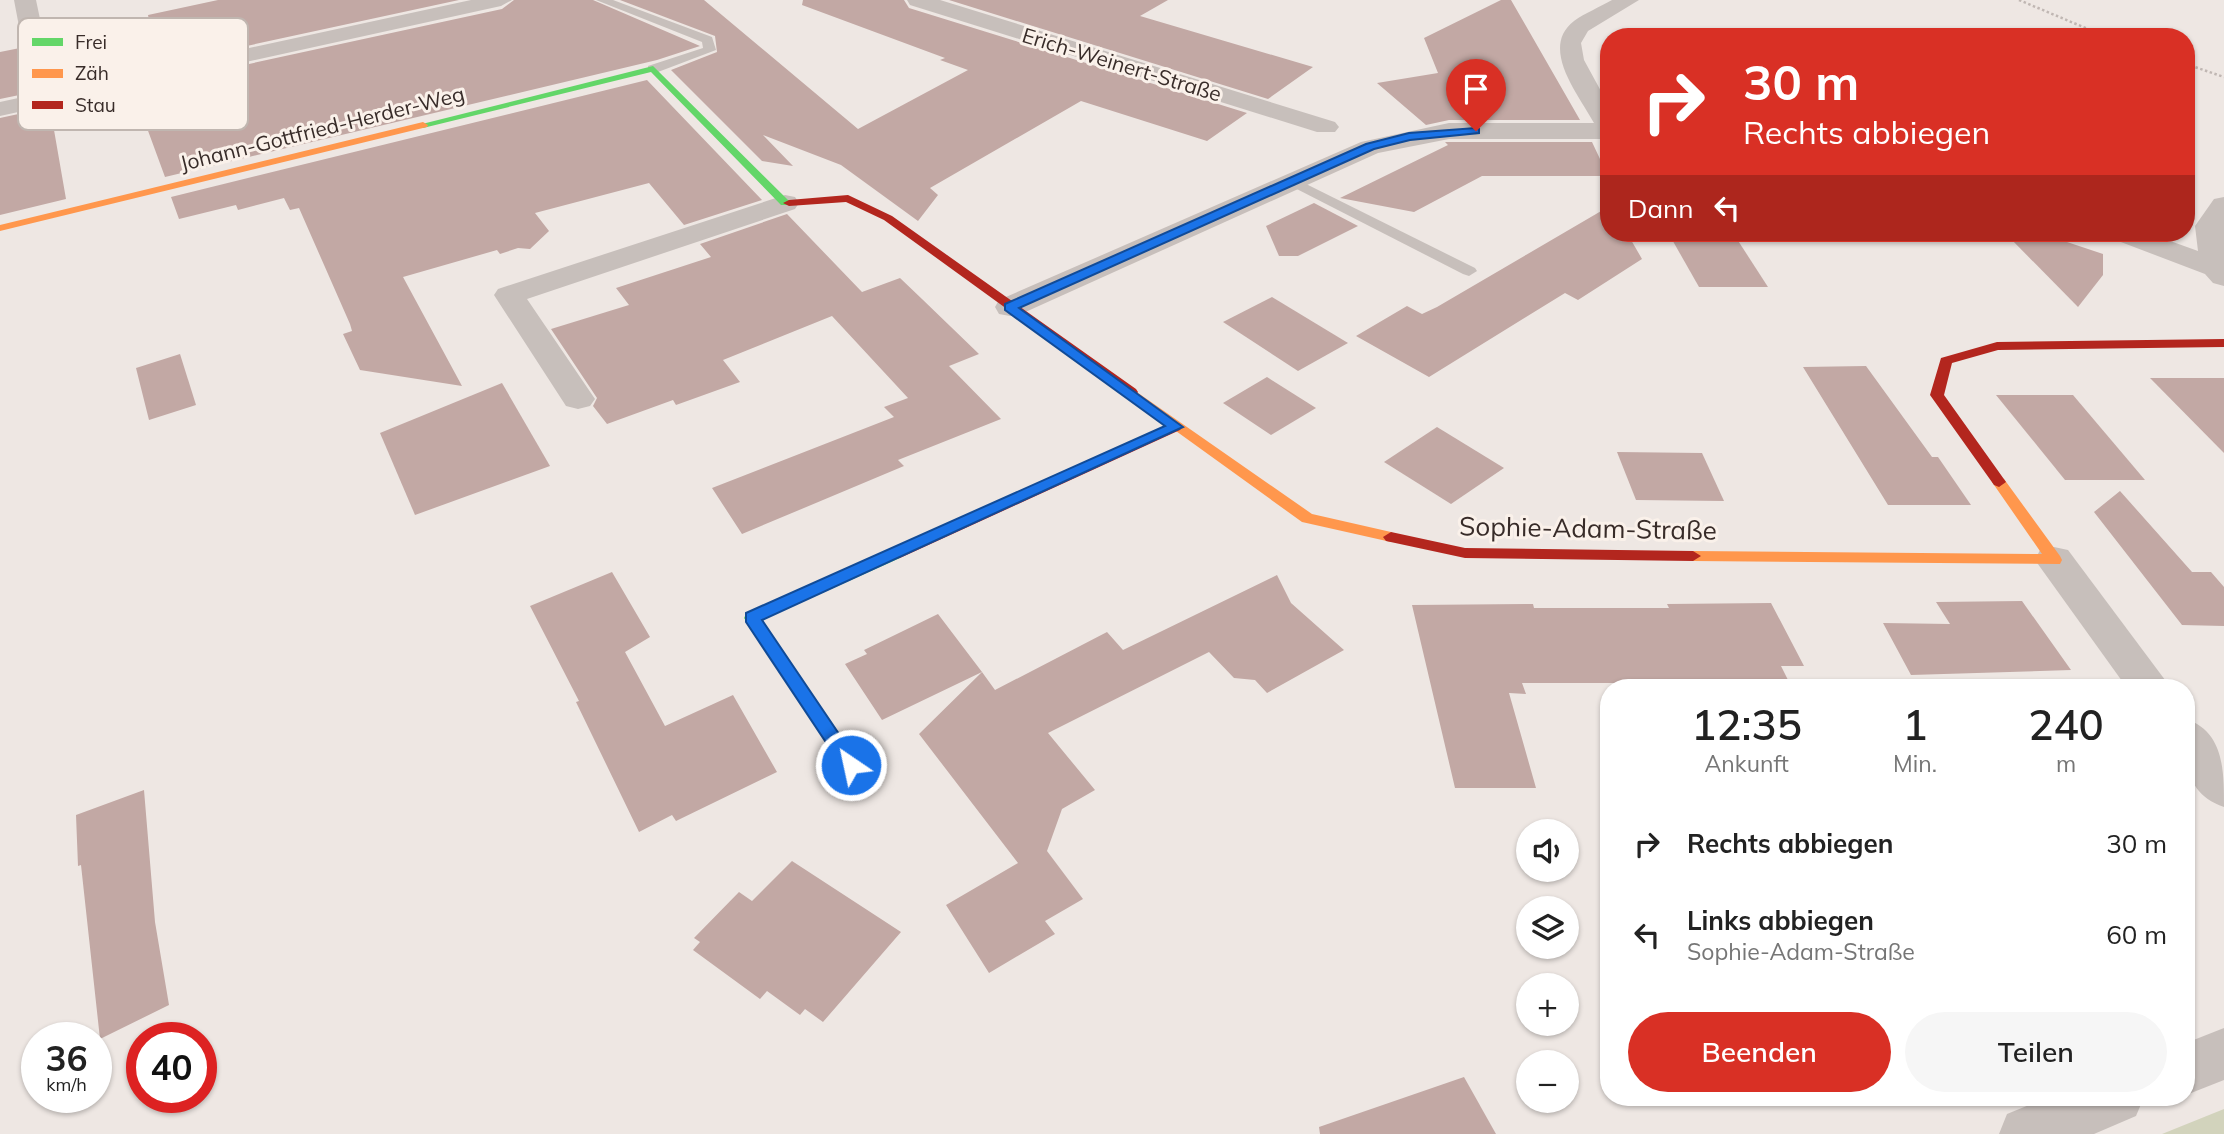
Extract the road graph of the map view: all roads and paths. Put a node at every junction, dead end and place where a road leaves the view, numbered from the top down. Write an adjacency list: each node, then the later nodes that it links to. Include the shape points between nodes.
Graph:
1 (25, 0): 7 (street)
2 (501, 0): 9 (street)
3 (602, 0): 11 (lane, via 708,40 710,50)
4 (918, 0): 16 (street, Erich-Weinert-Straße)
5 (1628, 0): 15 (street, via 1580,27 1570,43 1573,60)
6 (2019, 0): 8 (path)
7 (29, 18)
8 (2085, 28)
9 (248, 55)
10 (2195, 67): 12 (path)
11 (653, 69): 19 (street); 21 (street, Johann-Gottfried-Herder-Weg)
12 (2224, 77)
13 (18, 105): 14 (street)
14 (0, 109)
15 (1600, 113)
16 (1326, 127)
17 (1600, 129): 18 (street, via 1449,131 1409,136 1370,147)
18 (1292, 181): 23 (lane); 25 (street)
19 (785, 203): 25 (street, Sophie-Adam-Straße, via 848,198 888,218); 27 (street, via 509,295)
20 (2224, 205): 24 (street, via 2208,226)
21 (2, 228)
22 (2145, 242): 24 (street)
23 (1469, 271)
24 (2219, 272)
25 (1010, 307): 28 (street, Sophie-Adam-Straße)
26 (2224, 343): 29 (street, via 1997,346 1946,361 1937,395)
27 (578, 399)
28 (1175, 427): 29 (street, Sophie-Adam-Straße, via 1307,518 1465,553); 32 (street, via 752,618)
29 (2054, 560): 30 (street)
30 (2143, 679)
31 (2195, 748): 33 (street)
32 (851, 765)
33 (2224, 788)
34 (2224, 1054): 35 (street)
35 (2195, 1065)
36 (2095, 1106): 37 (street)
37 (2027, 1134)

